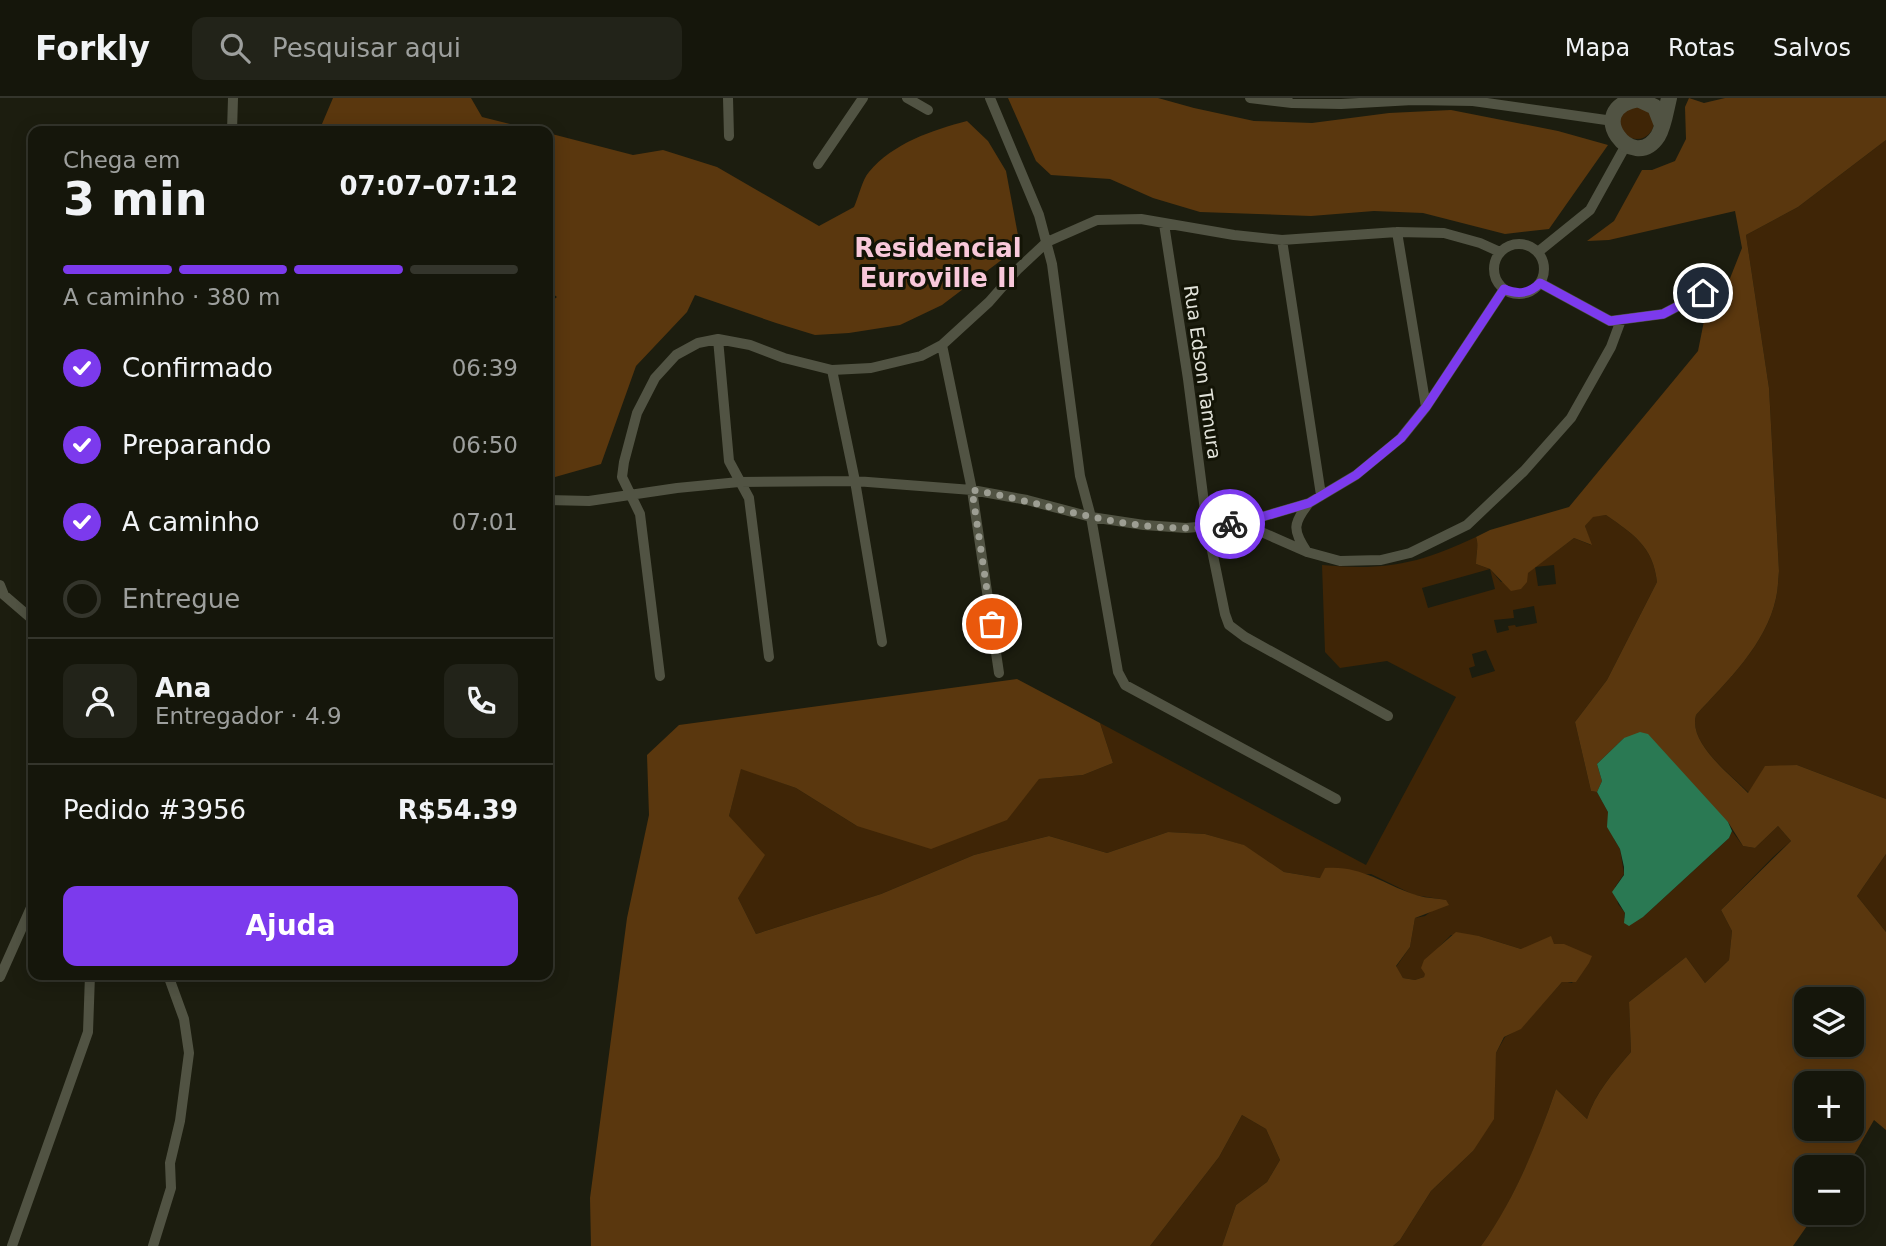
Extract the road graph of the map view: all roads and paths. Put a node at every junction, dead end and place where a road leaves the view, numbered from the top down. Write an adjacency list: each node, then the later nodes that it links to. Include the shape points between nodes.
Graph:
1 (233, 98): 11 (street)
2 (728, 98): 12 (street)
3 (863, 98): 14 (street)
4 (906, 98): 10 (street)
5 (990, 98): 18 (street)
6 (1250, 98): 8 (street, via 1292,103)
7 (1652, 100): 9 (street, via 1629,100); 13 (street, via 1662,125 1660,133 1642,147)
8 (1341, 101): 9 (street, via 1473,101)
9 (1618, 109): 13 (street, via 1616,135)
10 (928, 110)
11 (232, 126)
12 (729, 136)
13 (1626, 145): 20 (street, via 1590,210)
14 (818, 164)
15 (1164, 224): 17 (street); 18 (street, via 1141,219 1097,220); 38 (street, Rua Edson Tamura)
16 (1397, 232): 17 (street); 19 (street, via 1444,233); 28 (street)
17 (1282, 240): 33 (street)
18 (1047, 242): 26 (street); 36 (street, via 1080,477)
19 (1500, 252): 20 (street, via 1523,244); 22 (street, via 1494,268)
20 (1538, 252): 21 (street, via 1544,264)
21 (1540, 283): 22 (street, via 1528,292); 24 (street, via 1610,321)
22 (1504, 289): 28 (street)
23 (1703, 293): 24 (street, via 1663,314)
24 (1621, 320): 39 (street, via 1571,418 1524,471 1466,525 1410,553 1381,560 1340,561)
25 (718, 339): 27 (street); 30 (street, via 729,461); 32 (street, via 676,355 655,378 636,413 624,462 622,477)
26 (942, 345): 27 (street, via 895,363); 31 (street)
27 (832, 370): 29 (street)
28 (1426, 407): 33 (street, via 1401,438 1356,475)
29 (855, 481): 30 (street); 31 (street); 42 (street)
30 (739, 482): 32 (street); 43 (street, via 749,498)
31 (972, 490): 36 (street); 44 (street)
32 (629, 495): 34 (street); 45 (street, via 640,514)
33 (1321, 495): 35 (street)
34 (553, 500)
35 (1309, 503): 37 (street); 39 (street, via 1297,519 1297,537)
36 (1091, 517): 38 (street, via 1155,526); 47 (street, via 1118,672 1125,685)
37 (1241, 523): 38 (street); 39 (street)
38 (1207, 526): 46 (street, Rua Edson Tamura, via 1230,625)
39 (1307, 552)
40 (1, 592): 41 (street)
41 (28, 616)
42 (882, 642)
43 (769, 657)
44 (999, 673)
45 (660, 676)
46 (1388, 716)
47 (1336, 799)
48 (28, 914): 49 (street)
49 (0, 977)
50 (90, 980): 52 (street, via 88,1032)
51 (170, 980): 53 (street, via 184,1019 189,1053 170,1163 171,1188)
52 (12, 1246)
53 (153, 1246)

